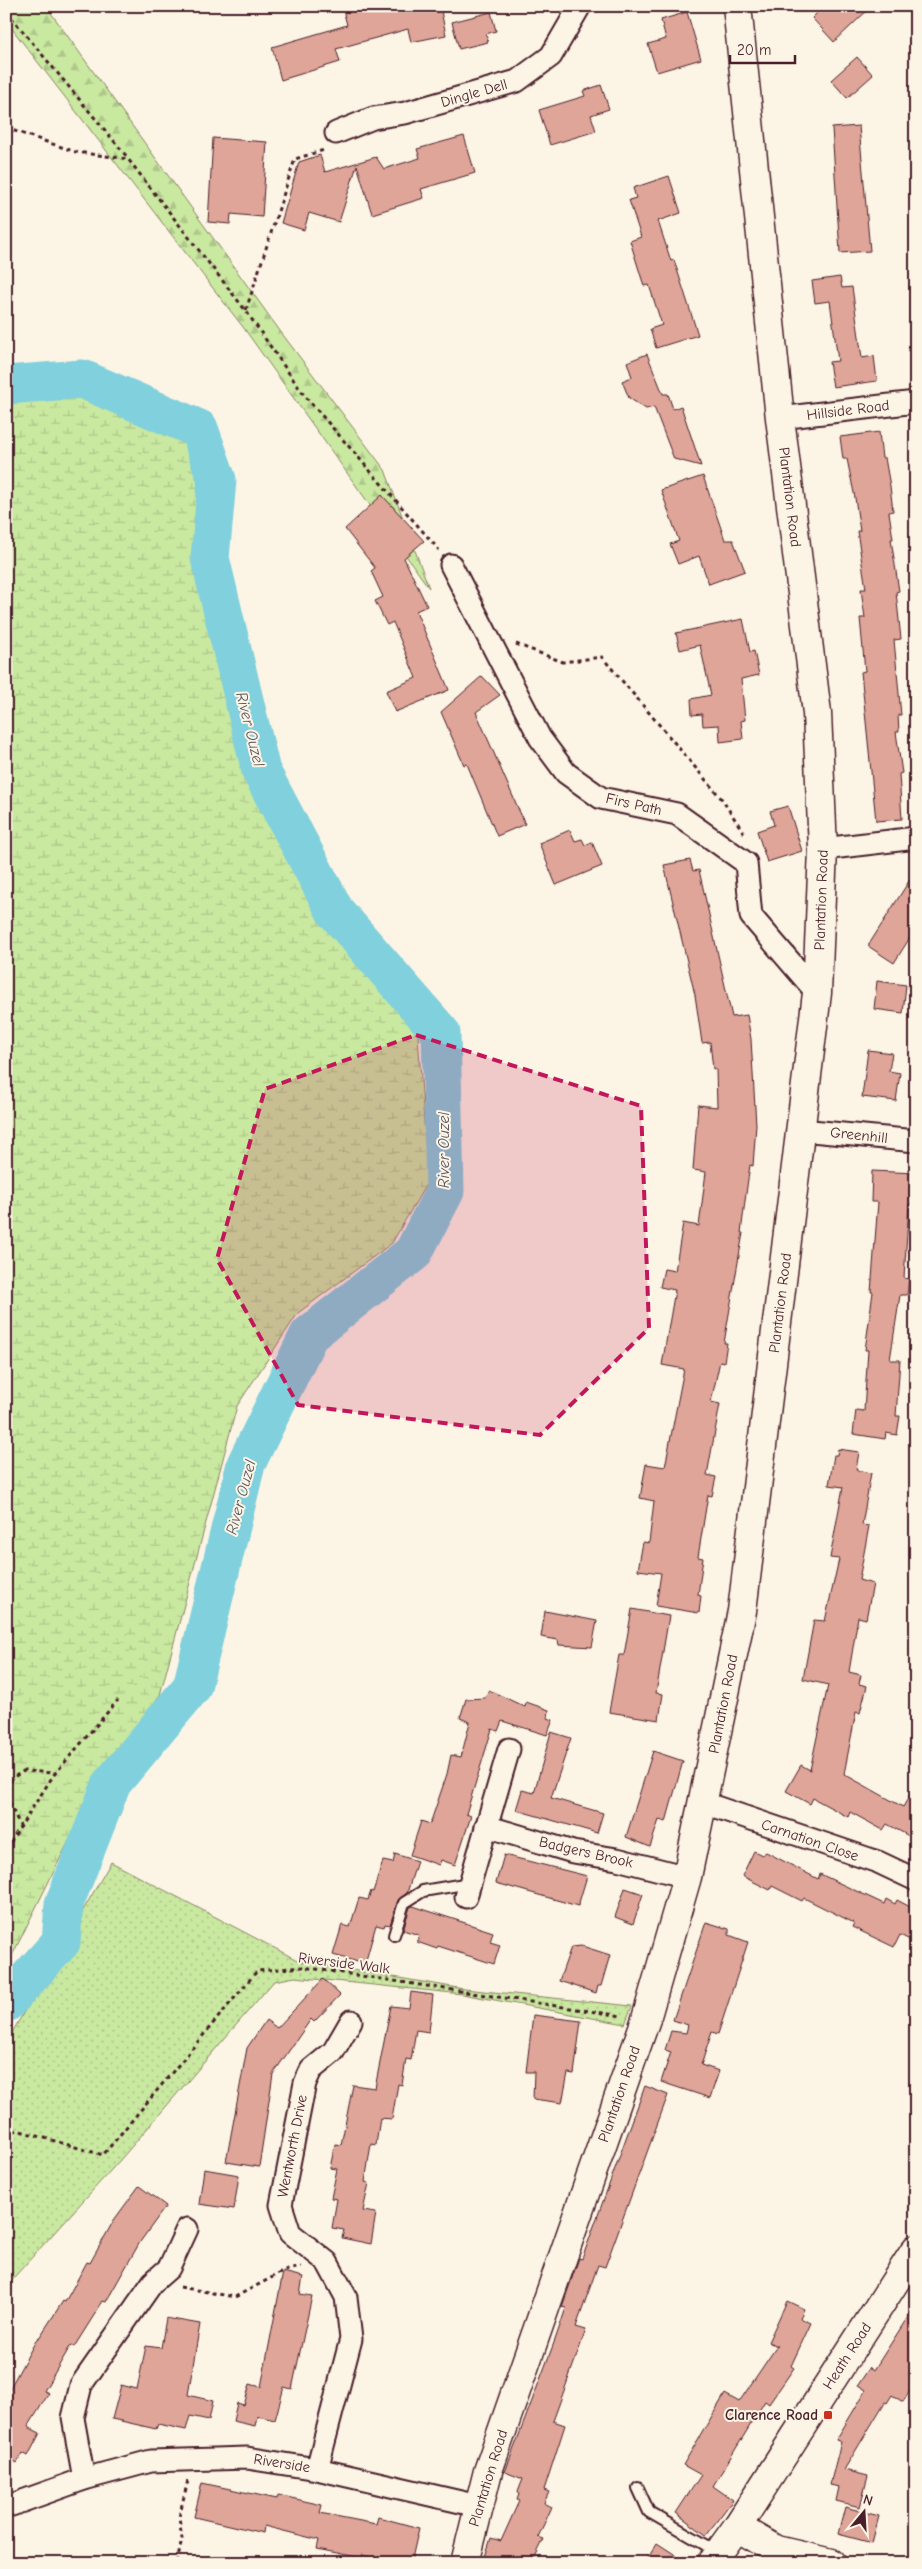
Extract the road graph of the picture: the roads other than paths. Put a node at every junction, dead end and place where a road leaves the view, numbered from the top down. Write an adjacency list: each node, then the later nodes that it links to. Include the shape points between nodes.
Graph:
1 (580, 6): 3 (street, Dingle Dell, via 551,56 517,80 405,113 373,118)
2 (737, 6): 5 (street, Plantation Road)
3 (336, 133)
4 (916, 402): 5 (street, Hillside Road)
5 (780, 418): 8 (street, Plantation Road, via 817,713)
6 (451, 565): 9 (street, Firs Path, via 540,738 566,773 601,798 677,814 746,863 751,916)
7 (916, 838): 8 (street)
8 (823, 849): 9 (street, Plantation Road)
9 (817, 993): 10 (street, Plantation Road)
10 (801, 1130): 11 (street, Greenhill); 13 (street, Plantation Road, via 742,1611)
11 (916, 1141)
12 (509, 1750): 14 (street)
13 (704, 1803): 15 (street, Plantation Road); 16 (street, Carnation Close, via 878,1862)
14 (486, 1826): 15 (street, Badgers Brook, via 573,1852 617,1859); 17 (street)
15 (687, 1877): 25 (street, Plantation Road, via 646,2020)
16 (916, 1880)
17 (468, 1890): 18 (lane, via 423,1891 404,1904)
18 (394, 1935)
19 (351, 2022): 22 (street, Wentworth Drive, via 333,2052 311,2070 305,2083 281,2205 290,2233 327,2262 346,2297 351,2339)
20 (187, 2229): 23 (street, via 169,2268 153,2282 81,2385 73,2418)
21 (916, 2249): 27 (street, Heath Road)
22 (317, 2469): 23 (street, Riverside, via 247,2458 151,2461); 25 (street, Riverside)
23 (84, 2479): 26 (street, Riverside)
24 (638, 2488): 28 (lane, via 649,2512)
25 (478, 2506): 29 (street, Plantation Road)
26 (6, 2507)
27 (737, 2527): 28 (street, Heath Road); 30 (street, via 776,2550)
28 (715, 2558)
29 (464, 2563)
30 (832, 2563)

